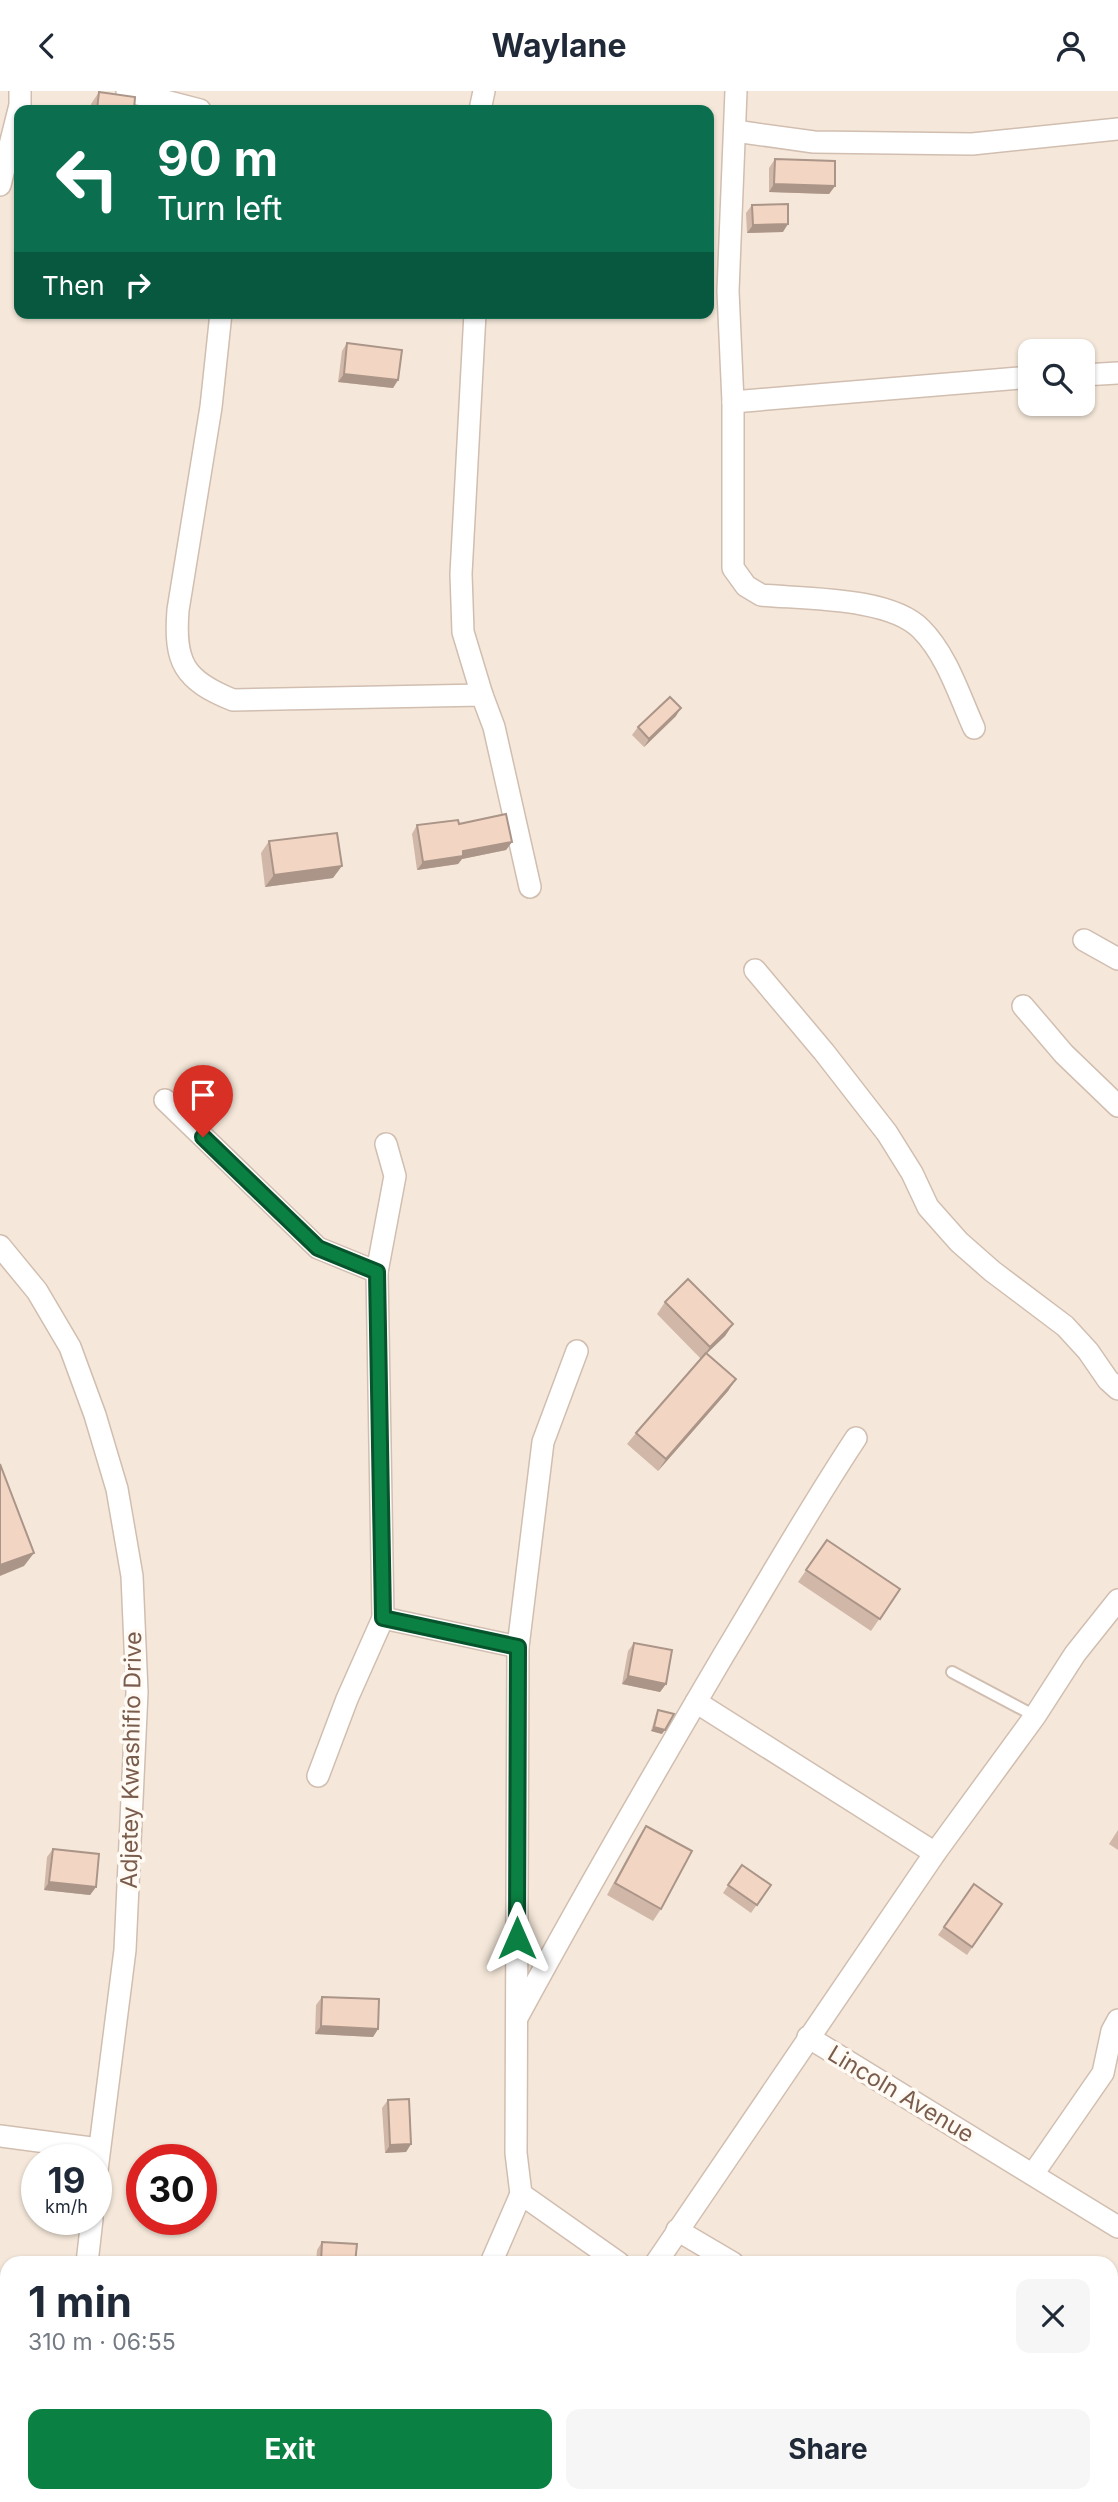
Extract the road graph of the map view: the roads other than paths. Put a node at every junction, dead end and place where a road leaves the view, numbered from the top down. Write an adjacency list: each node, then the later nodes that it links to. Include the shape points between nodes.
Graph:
1 (127, 91): 3 (street)
2 (736, 91): 6 (street)
3 (181, 105)
4 (14, 129): 7 (street)
5 (1118, 129): 6 (street, via 972,144 814,142)
6 (735, 131): 13 (street, via 728,291)
7 (0, 185)
8 (220, 319): 14 (street, via 178,610 176,638 184,667 204,689 233,700)
9 (475, 319): 14 (street, via 461,574 463,632)
10 (1118, 373): 11 (street)
11 (1095, 374)
12 (1018, 378): 13 (street)
13 (733, 402): 15 (street, via 733,568 746,586 761,595 871,605 899,613 921,628 942,657)
14 (482, 695): 16 (street, via 494,727)
15 (974, 728)
16 (530, 887)
17 (1084, 940): 18 (street)
18 (1118, 959)
19 (755, 970): 27 (street, via 887,1133 928,1207 992,1271 1065,1326)
20 (1023, 1006): 22 (street)
21 (165, 1100): 25 (street, via 318,1248)
22 (1118, 1106)
23 (386, 1144): 25 (street, via 395,1176)
24 (0, 1246): 42 (street, Adjetey Kwashifio Drive, via 37,1291 70,1347 117,1489 132,1576 137,1692 125,1950)
25 (377, 1272): 30 (street)
26 (577, 1351): 31 (street, via 542,1443)
27 (1118, 1389)
28 (856, 1438): 33 (street)
29 (1118, 1600): 34 (street, via 1075,1654)
30 (383, 1618): 31 (street); 35 (street)
31 (518, 1647): 37 (street)
32 (952, 1672): 34 (lane)
33 (696, 1702): 36 (street); 37 (street)
34 (1035, 1716): 36 (street)
35 (318, 1776)
36 (935, 1853): 39 (street)
37 (517, 2017): 44 (street, via 516,2153)
38 (1118, 2020): 43 (street, via 1103,2073)
39 (808, 2037): 43 (street, Lincoln Avenue); 46 (street, Lincoln Avenue)
40 (0, 2136): 41 (street)
41 (61, 2144)
42 (100, 2144)
43 (1033, 2174): 45 (street, Lincoln Avenue)
44 (521, 2194): 49 (street); 50 (street)
45 (1118, 2227)
46 (677, 2231): 51 (street, Lincoln Avenue); 52 (street)
47 (90, 2235): 48 (street)
48 (88, 2256)
49 (494, 2256)
50 (609, 2256)
51 (661, 2256)
52 (721, 2256)

